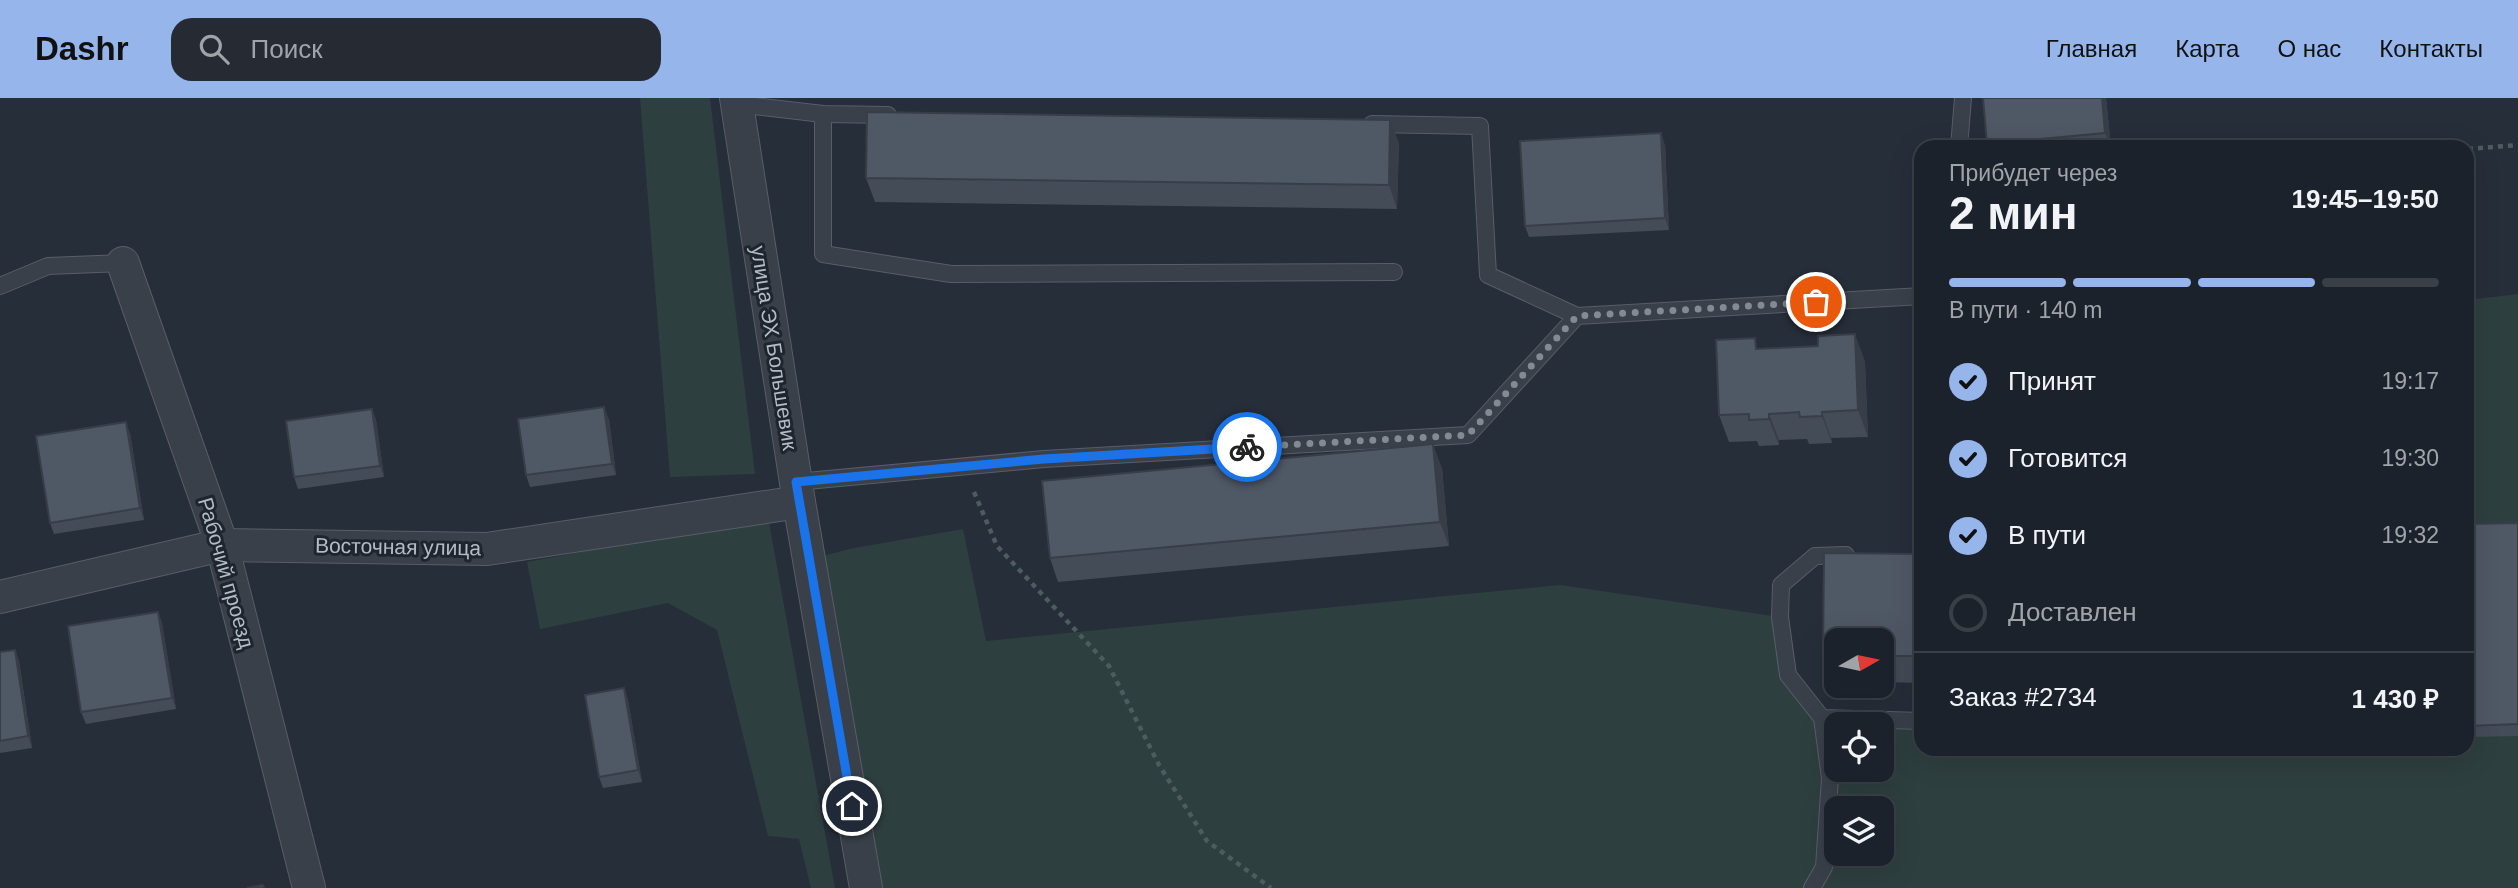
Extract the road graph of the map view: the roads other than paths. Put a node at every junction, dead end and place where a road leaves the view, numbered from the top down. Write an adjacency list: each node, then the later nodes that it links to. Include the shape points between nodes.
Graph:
1 (1964, 98): 6 (lane)
2 (736, 101): 3 (lane); 12 (street, улица ЭХ Большевик)
3 (823, 114): 4 (lane); 8 (lane, via 823,254 951,274)
4 (907, 116)
5 (1354, 124): 11 (lane, via 1480,126 1488,275)
6 (1960, 140)
7 (123, 263): 9 (lane, via 48,266); 13 (street, Рабочий проезд)
8 (1394, 272)
9 (0, 286)
10 (1914, 296): 11 (lane)
11 (1577, 316): 12 (lane, Восточная улица, via 1468,435 1057,458 968,466)
12 (797, 492): 13 (street, Восточная улица, via 487,549); 19 (street, улица ЭХ Большевик)
13 (222, 545): 15 (street, Восточная улица); 18 (street, Рабочий проезд)
14 (1868, 555): 16 (lane, via 1815,556 1781,585 1788,675)
15 (0, 597)
16 (1822, 718): 17 (lane); 20 (lane, via 1830,779 1824,867)
17 (1914, 720)
18 (309, 888)
19 (866, 888)
20 (1812, 888)

